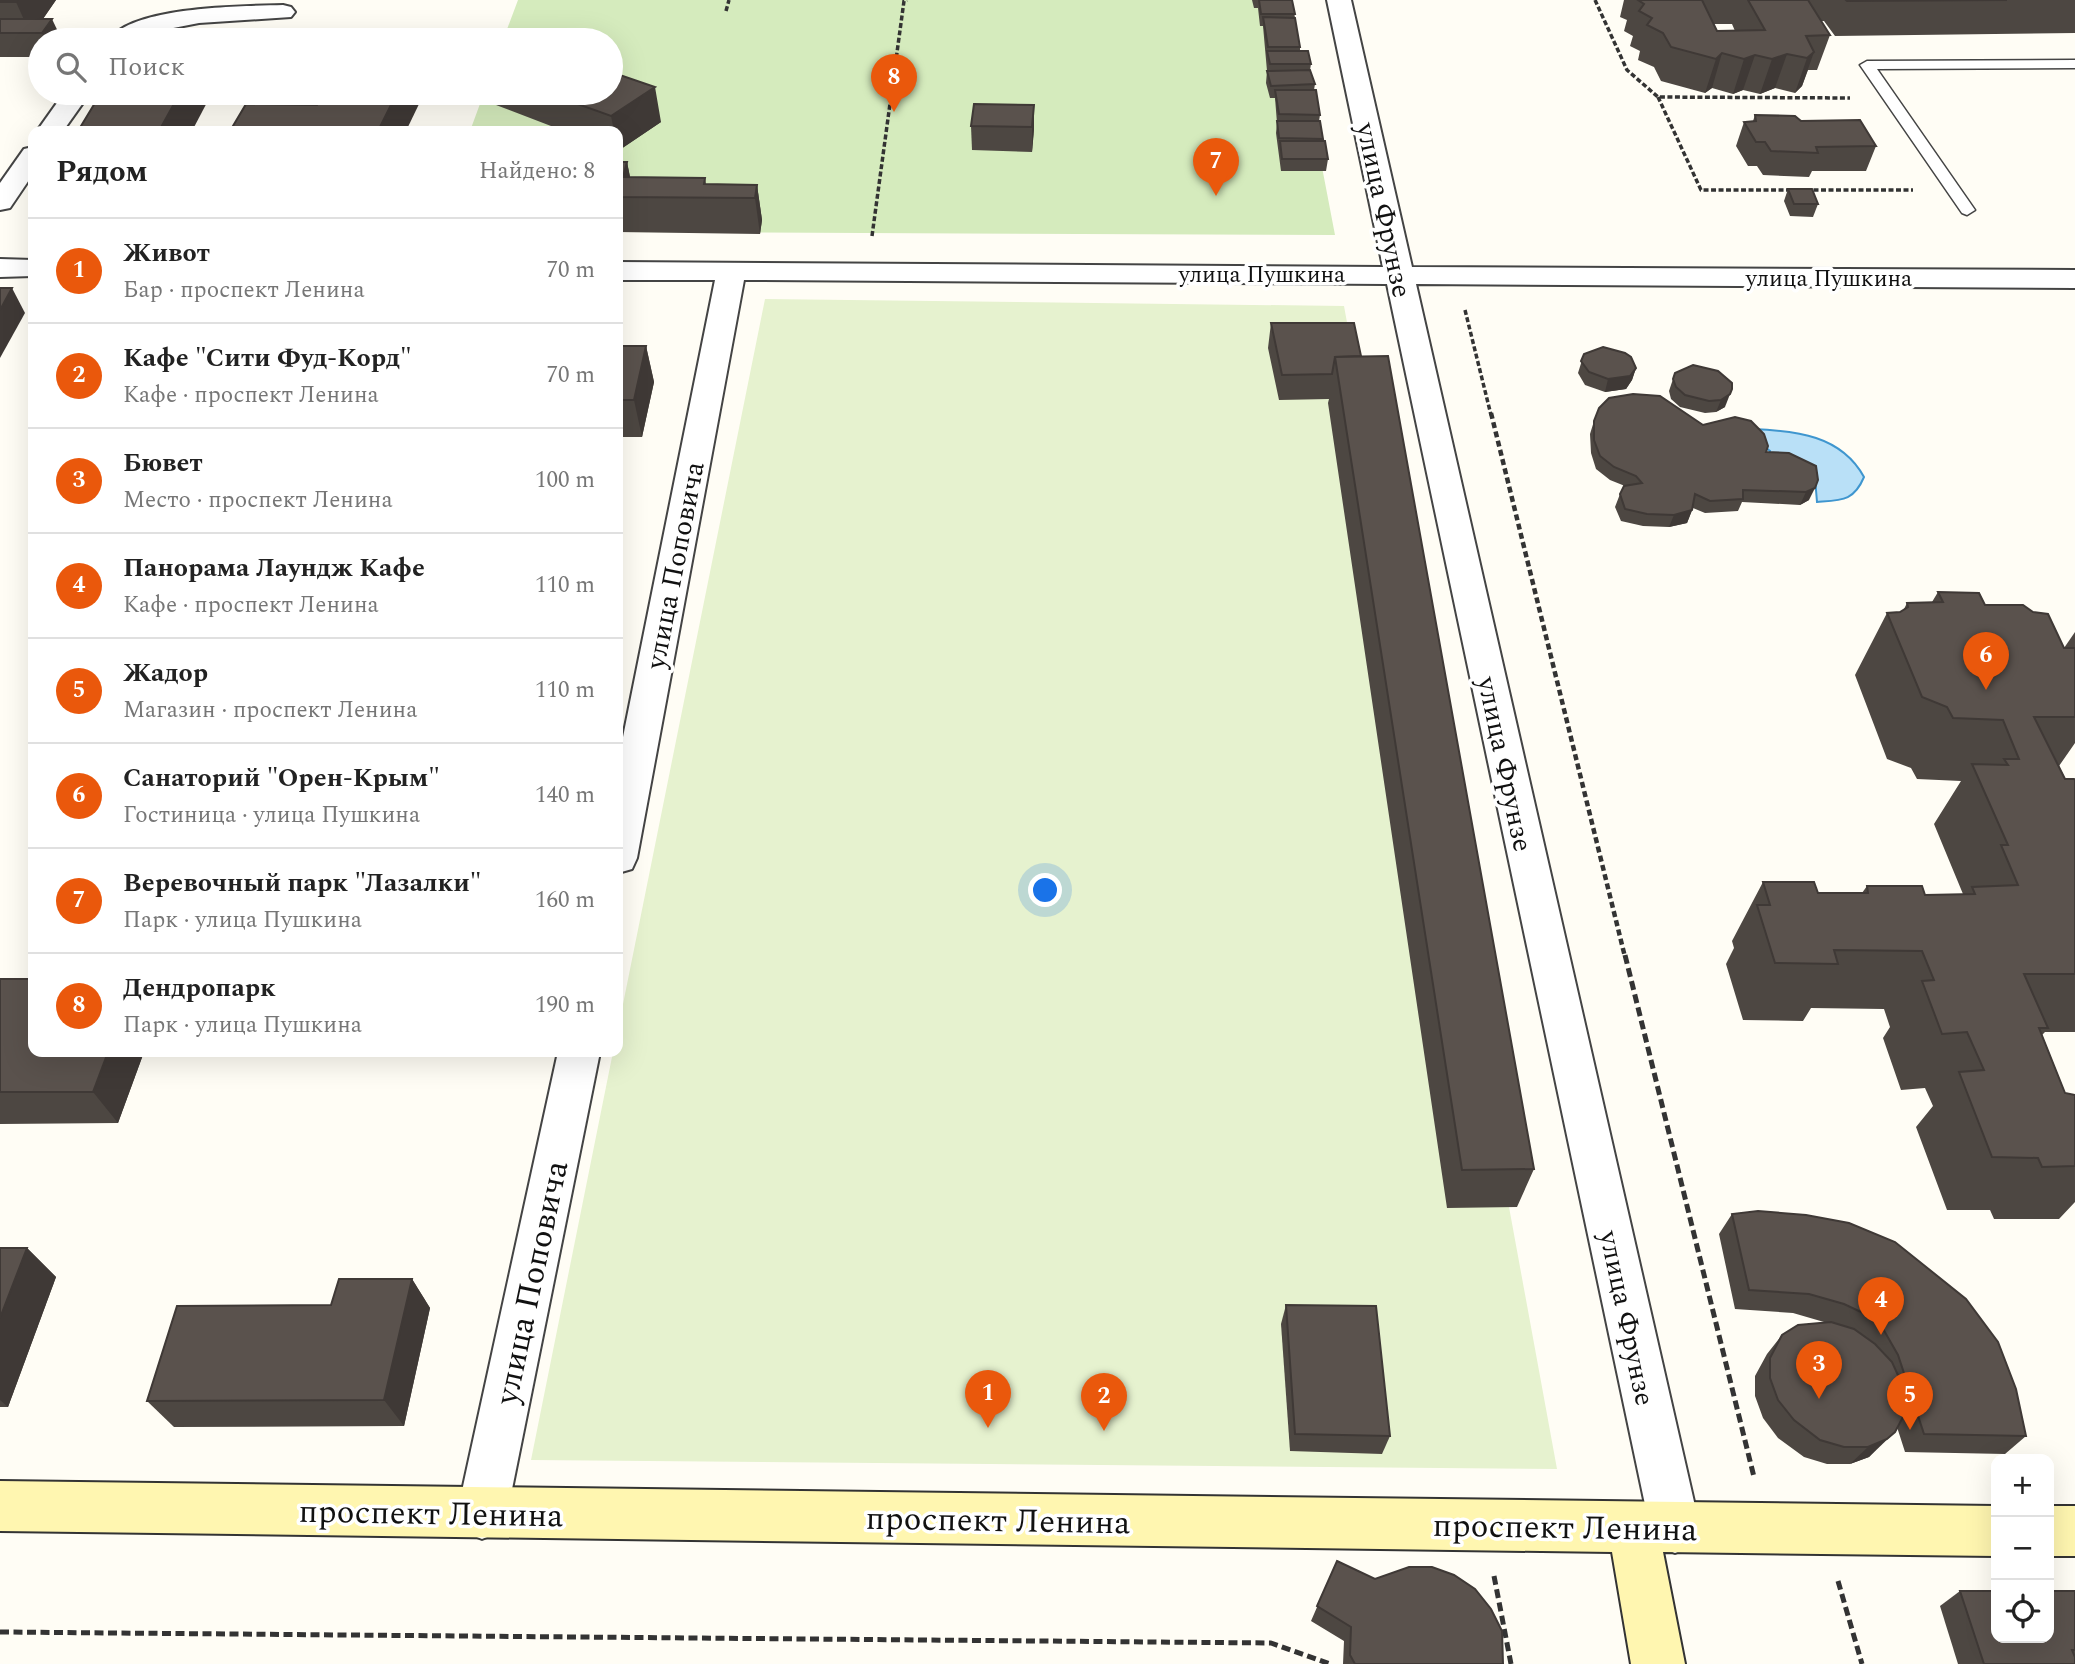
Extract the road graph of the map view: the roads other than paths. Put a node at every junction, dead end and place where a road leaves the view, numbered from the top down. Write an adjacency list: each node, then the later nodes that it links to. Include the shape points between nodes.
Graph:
1 (1339, 0): 14 (street, улица Фрунзе)
2 (283, 12): 3 (street, via 222,14)
3 (150, 28)
4 (2075, 64): 9 (lane, via 1867,65)
5 (68, 105): 6 (street)
6 (54, 126)
7 (28, 162): 8 (street)
8 (0, 202)
9 (1967, 210)
10 (0, 268): 11 (street)
11 (28, 268)
12 (623, 271): 13 (street, улица Пушкина)
13 (731, 271): 14 (street, улица Пушкина); 16 (street, улица Поповича)
14 (1400, 275): 15 (street, улица Пушкина); 20 (street, улица Фрунзе)
15 (2075, 279)
16 (623, 832)
17 (578, 1057): 19 (street, улица Поповича)
18 (0, 1506): 19 (street, проспект Ленина)
19 (482, 1514): 20 (street, проспект Ленина)
20 (1654, 1528): 21 (street, проспект Ленина); 24 (street, улица Фрунзе)
21 (1991, 1531)
22 (2054, 1531): 23 (street)
23 (2075, 1531)
24 (1658, 1664)

